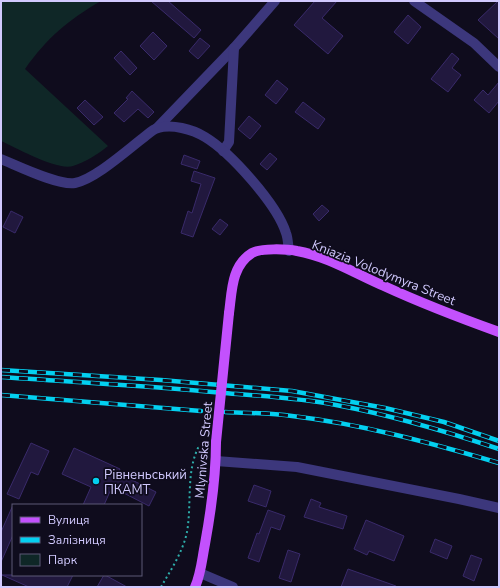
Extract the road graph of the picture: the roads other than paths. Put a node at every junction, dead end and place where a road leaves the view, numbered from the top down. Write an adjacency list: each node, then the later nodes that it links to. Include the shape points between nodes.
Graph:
1 (275, 1): 3 (street)
2 (414, 1): 4 (street, via 474,43)
3 (234, 48): 5 (street); 6 (street, via 229,142)
4 (499, 66)
5 (157, 128): 6 (street, via 192,131); 7 (street, via 113,162 86,180 75,184 63,184)
6 (222, 151): 8 (street, via 273,206 286,233)
7 (1, 160)
8 (289, 251): 9 (main road, Kniazia Volodymyra Street, via 260,250 251,253 241,263 233,277); 10 (main road, Kniazia Volodymyra Street, via 322,258 395,291)
9 (229, 313): 11 (main road, Mlynivska Street, bridge)
10 (499, 332)
11 (216, 461): 12 (street, via 297,467); 13 (main road, Mlynivska Street)
12 (499, 508)
13 (200, 573): 14 (main road, Mlynivska Street); 15 (street)
14 (195, 587)
15 (233, 587)

